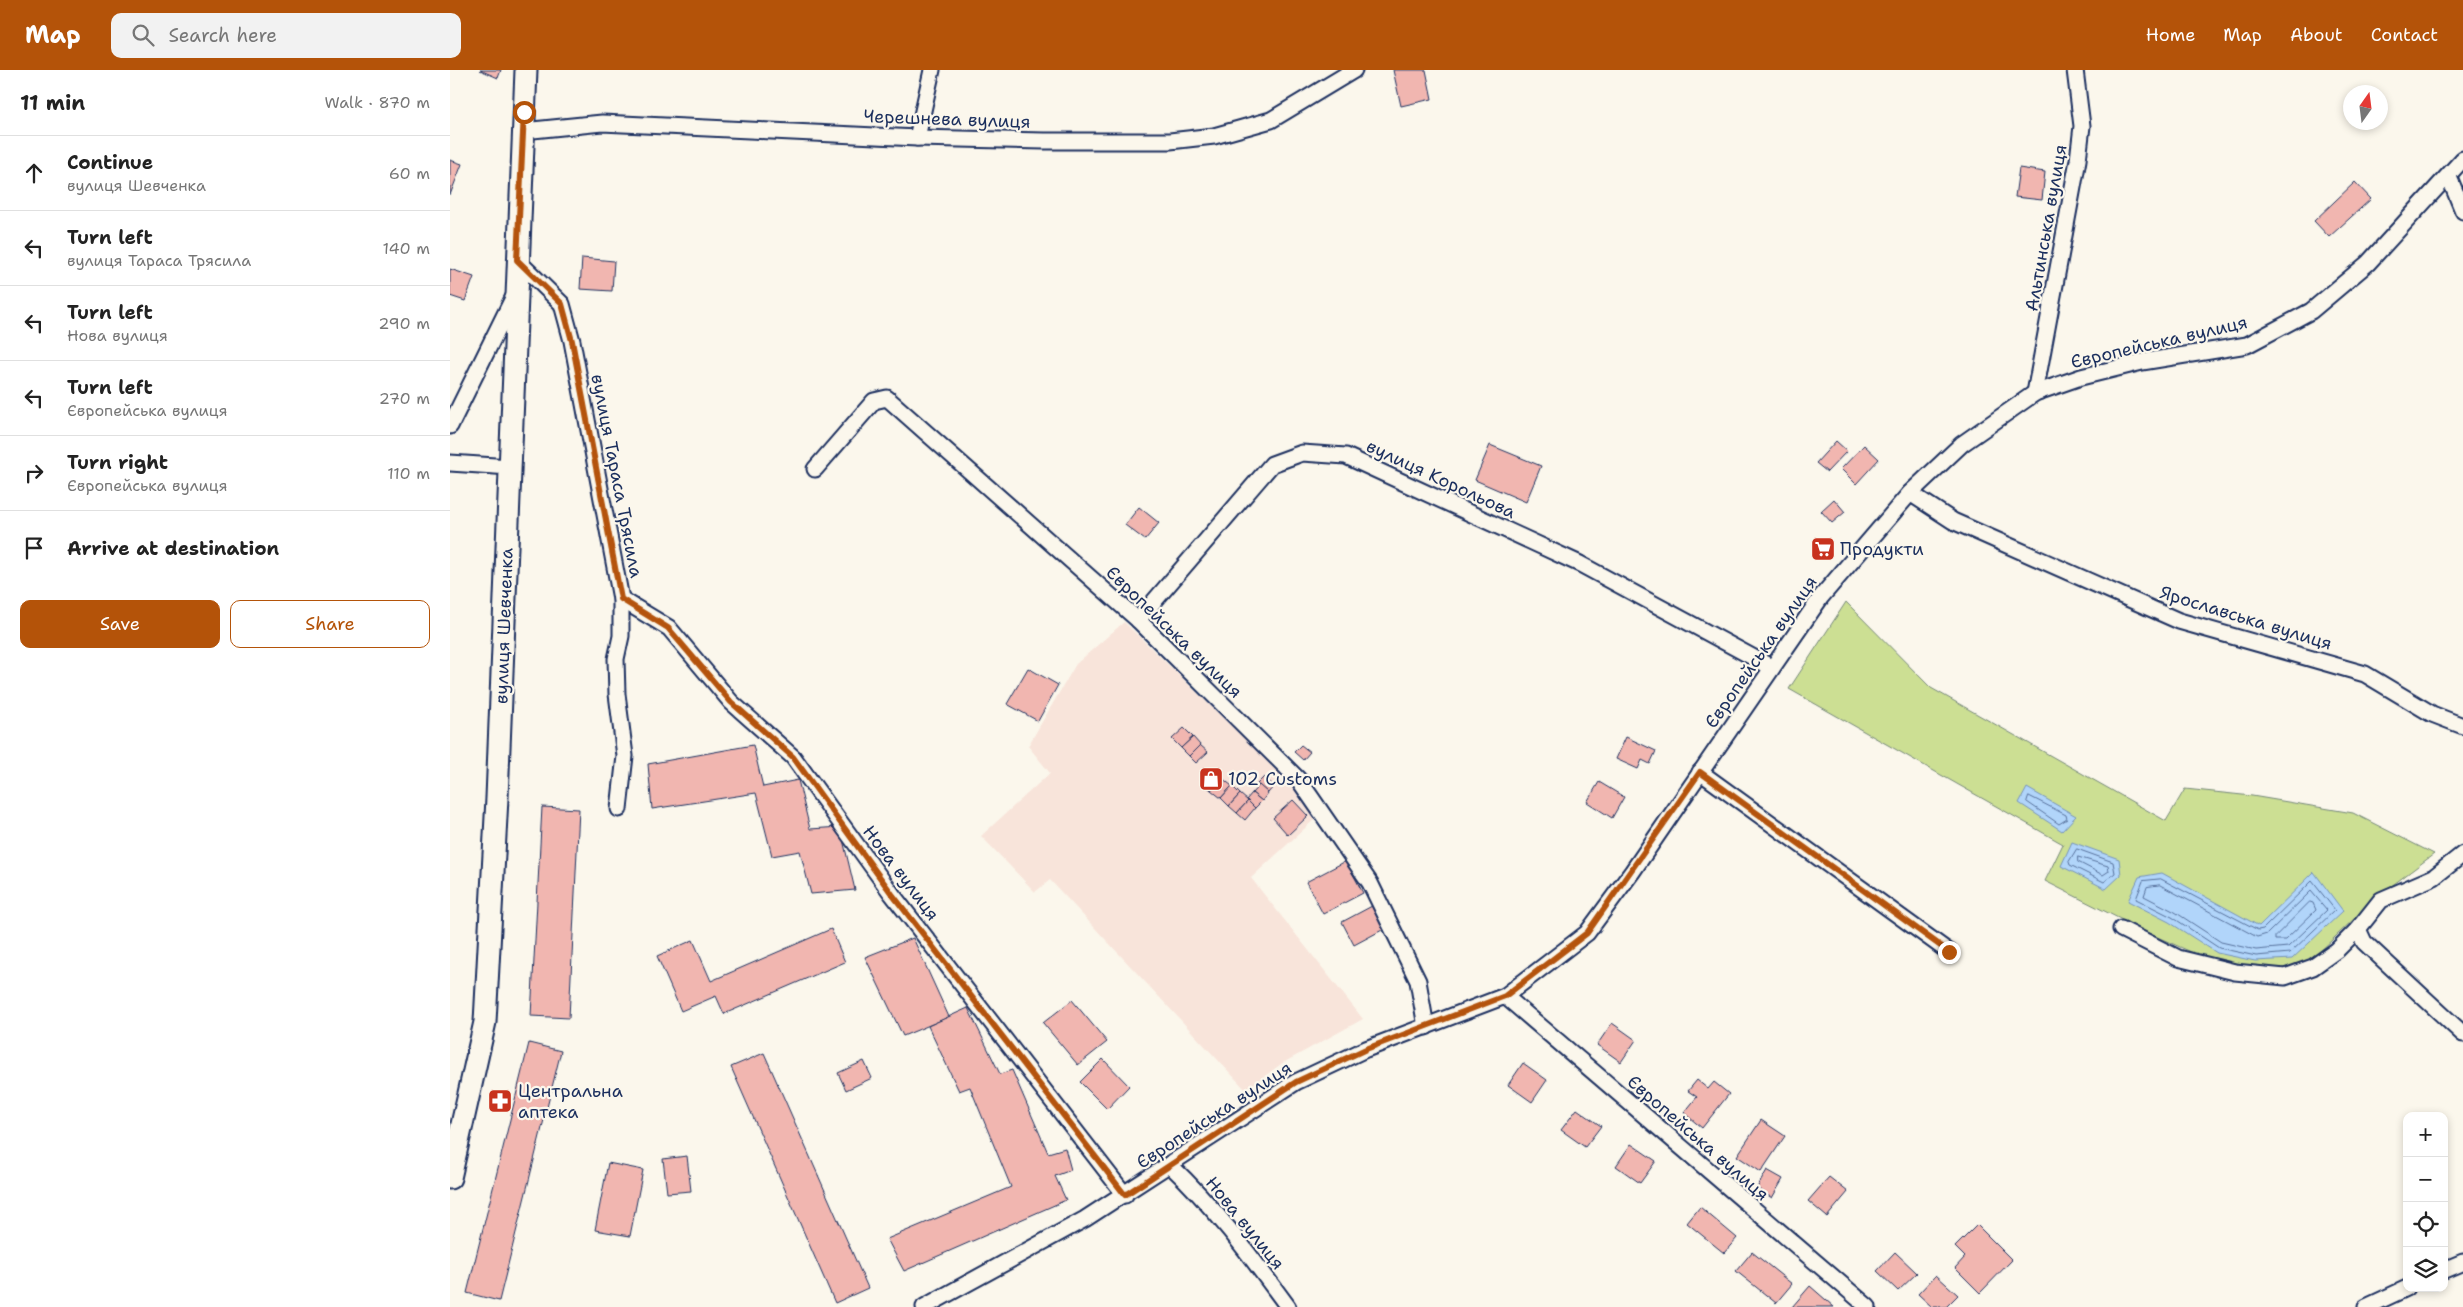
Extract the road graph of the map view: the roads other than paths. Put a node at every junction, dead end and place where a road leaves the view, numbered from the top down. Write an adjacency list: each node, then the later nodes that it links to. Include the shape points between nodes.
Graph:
1 (526, 70): 5 (main road, вулиця Шевченка)
2 (932, 70): 6 (street)
3 (1354, 70): 6 (street, Черешнева вулиця, via 1271,120 1214,136 1170,141 1044,142)
4 (2075, 70): 12 (street, Альтинська вулиця, via 2082,126 2078,160)
5 (523, 130): 6 (street, Черешнева вулиця, via 602,123); 10 (main road, вулиця Шевченка)
6 (917, 138)
7 (2463, 159): 8 (street, Європейська вулиця)
8 (2448, 177): 9 (street); 12 (street, Європейська вулиця, via 2361,269 2311,310 2247,345 2142,362 2081,377)
9 (2463, 211)
10 (517, 260): 11 (main road, вулиця Шевченка); 18 (street, вулиця Тараса Трясила, via 562,304 572,341)
11 (516, 292): 13 (street); 15 (main road, вулиця Шевченка)
12 (2035, 393): 17 (street, Європейська вулиця, via 1962,444)
13 (450, 426)
14 (450, 463): 15 (street)
15 (510, 467): 32 (main road, вулиця Шевченка, via 485,1022)
16 (815, 469): 19 (street, Європейська вулиця, via 874,401 887,398)
17 (1910, 494): 20 (street, Європейська вулиця, via 1821,597); 21 (street, Ярославська вулиця, via 1953,520 2179,620 2365,674 2432,714)
18 (621, 599): 23 (street, вулиця Тараса Трясила, via 622,636 616,659 624,756); 33 (street, Нова вулиця, via 668,628 731,702 793,757 892,894)
19 (1138, 620): 20 (street, вулиця Корольова, via 1272,464 1302,453 1346,456 1580,564); 29 (street, Європейська вулиця, via 1299,780 1370,883 1418,981)
20 (1771, 667): 22 (street, Європейська вулиця)
21 (2463, 726)
22 (1700, 772): 27 (street); 28 (street, Європейська вулиця, via 1587,933)
23 (618, 809)
24 (2463, 854): 26 (street, via 2434,877 2381,900)
25 (2121, 929): 26 (street, via 2178,958 2235,972 2285,977 2313,968)
26 (2358, 929): 30 (street, via 2364,942)
27 (1949, 952)
28 (1505, 996): 29 (street, Європейська вулиця); 39 (street, Європейська вулиця)
29 (1426, 1026): 31 (street, Європейська вулиця, via 1366,1049 1296,1082)
30 (2463, 1034)
31 (1170, 1165): 33 (street, Європейська вулиця); 38 (street, Нова вулиця, via 1196,1191)
32 (450, 1178)
33 (1125, 1195): 37 (street, Європейська вулиця)
34 (2463, 1262): 35 (street)
35 (2448, 1268)
36 (2403, 1290): 40 (street)
37 (924, 1307)
38 (1288, 1307)
39 (1868, 1307)
40 (2366, 1307)

